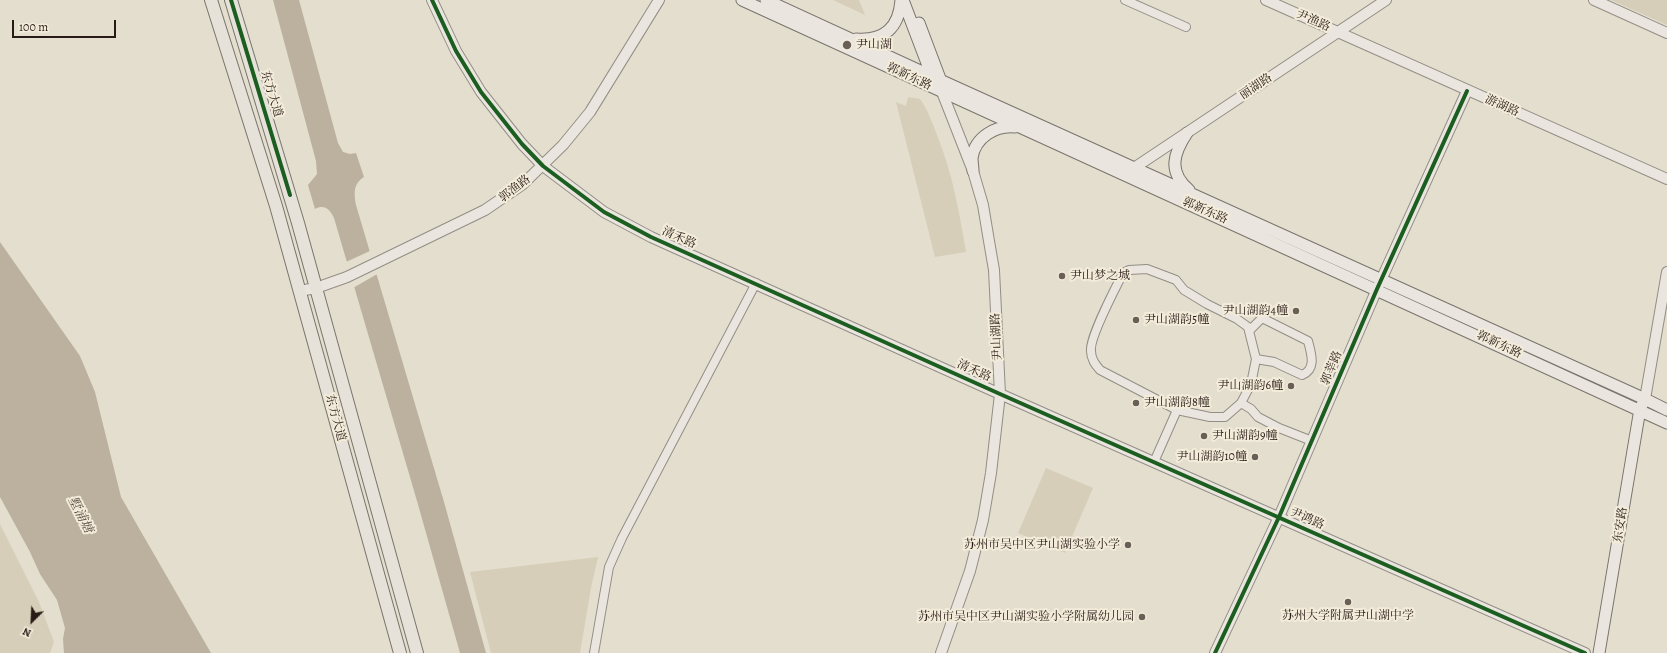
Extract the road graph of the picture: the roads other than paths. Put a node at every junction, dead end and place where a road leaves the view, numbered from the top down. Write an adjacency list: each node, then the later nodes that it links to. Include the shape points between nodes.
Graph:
1 (211, 0): 31 (main road, 东方大道, via 274,199)
2 (231, 0): 30 (main road, 东方大道)
3 (432, 0): 22 (street, 清禾路, via 456,51 481,92)
4 (660, 0): 22 (street, 郭渔路, via 590,112)
5 (742, 0): 18 (main road, 郭新东路)
6 (766, 0): 16 (main road, 郭新东路)
7 (902, 0): 16 (main road, via 898,17 883,36); 17 (main road, 尹山湖路)
8 (910, 0): 18 (main road, 尹山湖路)
9 (1125, 0): 13 (street)
10 (1266, 0): 14 (street, 尹渔路)
11 (1386, 0): 14 (street, 丽湖路)
12 (1594, 0): 15 (street)
13 (1186, 27)
14 (1338, 32): 19 (street, 游湖路); 21 (street, 丽湖路)
15 (1667, 33)
16 (849, 39): 17 (main road, 郭新东路)
17 (931, 76): 18 (main road, 尹山湖路)
18 (942, 87): 20 (main road, 郭新东路); 23 (street, 尹山湖路); 24 (main road, 郭新东路)
19 (1467, 91): 25 (street, 游湖路); 29 (street, 郭莘路)
20 (1019, 127): 23 (main road, via 1006,126 985,135 972,158); 24 (main road, 郭新东路)
21 (1187, 133): 24 (street, 丽湖路); 26 (main road, via 1177,148 1174,160 1180,180)
22 (543, 166): 28 (street, 清禾路, via 604,212 651,237); 30 (street, 郭渔路, via 523,184 485,210 347,278)
23 (973, 171): 34 (street, 尹山湖路, via 994,270)
24 (1132, 173): 26 (main road, 郭新东路); 29 (main road, 郭新东路)
25 (1667, 179)
26 (1197, 197): 29 (main road, 郭新东路)
27 (1667, 272): 35 (street, 东安路)
28 (756, 283): 34 (street, 清禾路); 46 (street, via 615,553 609,567)
29 (1379, 285): 35 (main road, 郭新东路); 39 (main road, 郭新东路); 41 (street, 郭莘路)
30 (316, 288): 31 (street, 郭渔路); 45 (main road, 东方大道)
31 (300, 291): 44 (main road, 东方大道)
32 (1250, 330): 33 (street); 33 (street, via 1262,318 1308,341 1312,366 1308,373 1302,375 1274,362); 37 (street, via 1237,319 1184,290 1176,280 1147,269 1129,270 1124,273 1090,349 1093,361 1100,370)
33 (1256, 359): 36 (street, via 1251,384)
34 (1000, 394): 42 (street, 尹鸿路); 47 (street, 尹山湖路, via 983,520 970,571)
35 (1645, 399): 38 (main road, 郭新东路); 39 (main road, 东安路)
36 (1241, 403): 37 (street, via 1225,417 1210,417); 41 (street, via 1258,417)
37 (1177, 410): 42 (street)
38 (1667, 410)
39 (1643, 411): 40 (main road, 郭新东路); 50 (main road, 东安路); 51 (main road, 东安路)
40 (1667, 423)
41 (1312, 441): 43 (street, 郭莘路)
42 (1154, 462): 43 (street, 尹鸿路)
43 (1279, 517): 48 (street, 郭莘路); 49 (street, 尹鸿路)
44 (400, 653)
45 (417, 653)
46 (594, 653)
47 (941, 653)
48 (1215, 653)
49 (1585, 653)
50 (1599, 653)
51 (1607, 653)

